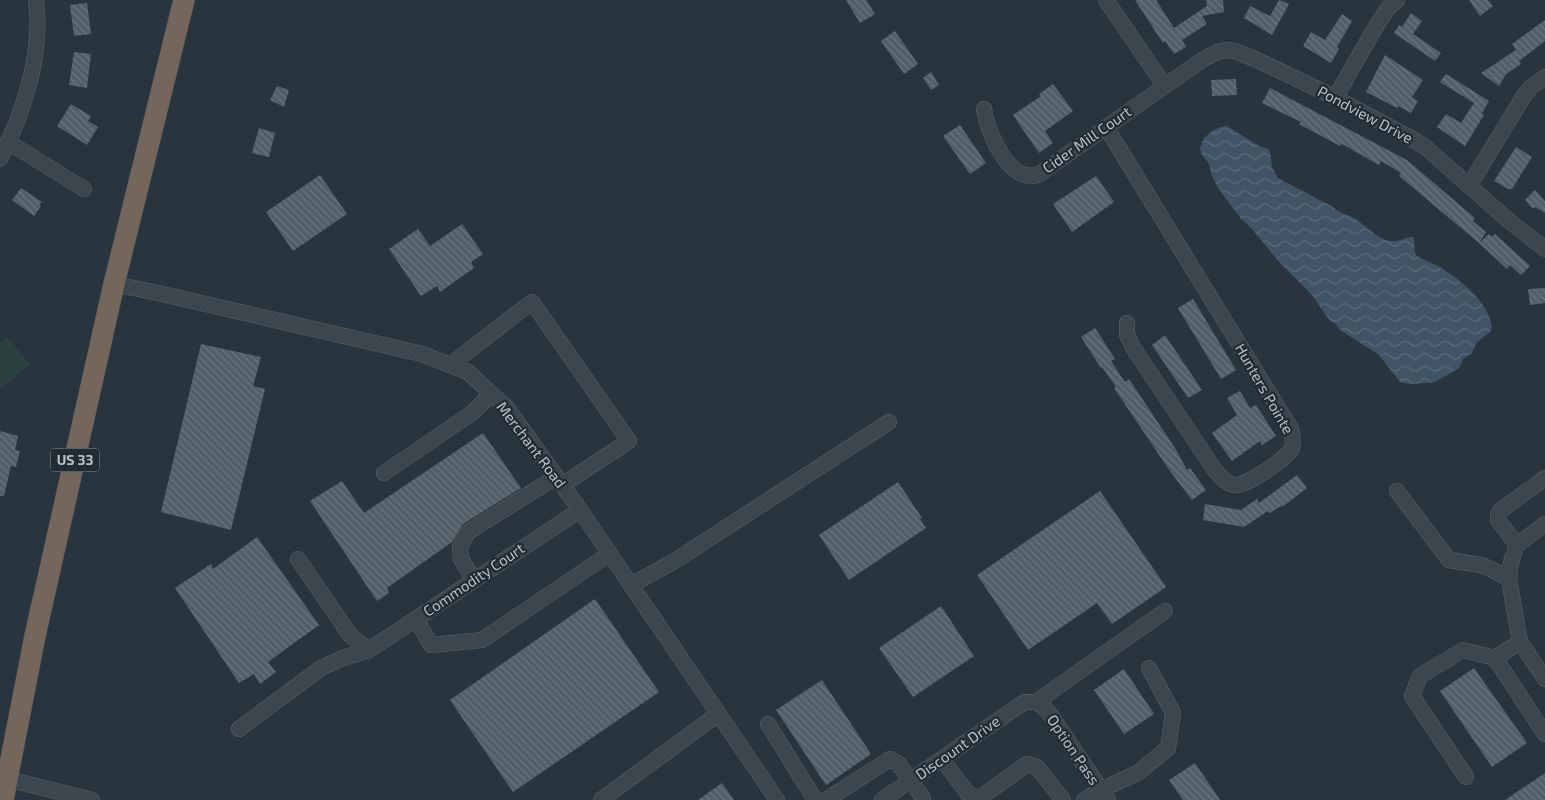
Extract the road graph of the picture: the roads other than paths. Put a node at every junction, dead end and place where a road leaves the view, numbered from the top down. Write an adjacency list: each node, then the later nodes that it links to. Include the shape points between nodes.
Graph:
1 (36, 0): 10 (street, via 34,66)
2 (184, 0): 15 (highway, US 33)
3 (1106, 0): 6 (street)
4 (1397, 0): 7 (street, via 1388,8)
5 (1545, 77): 12 (street, via 1525,94)
6 (1164, 85): 7 (street, Pondview Drive, via 1202,60 1225,50 1254,59); 9 (street, Cider Mill Court)
7 (1335, 98): 12 (street, Pondview Drive, via 1424,146)
8 (984, 109): 9 (street, Cider Mill Court, via 988,128 1006,160 1015,170 1030,176 1045,171)
9 (1106, 127): 16 (street, Hunters Pointe, via 1291,429 1292,446 1288,453 1248,482 1241,485 1228,483 1214,468 1134,349)
10 (8, 142): 11 (street); 13 (street)
11 (0, 158)
12 (1469, 186): 14 (street, Pondview Drive)
13 (84, 189)
14 (1545, 249)
15 (114, 284): 17 (street, Merchant Road, via 422,354); 46 (highway, US 33, via 35,636)
16 (1127, 323)
17 (450, 365): 18 (street, Merchant Road, via 468,372); 22 (street, via 532,302 629,441)
18 (491, 394): 20 (street, via 472,413); 22 (street, Merchant Road, via 507,408)
19 (889, 422): 31 (street)
20 (384, 472)
21 (1545, 478): 26 (street, via 1498,515 1498,520)
22 (559, 481): 24 (street, Merchant Road); 30 (street, via 530,493 468,532 460,546 461,559)
23 (1397, 491): 29 (street, via 1449,560 1481,565)
24 (580, 510): 27 (street, Merchant Road); 30 (street, Commodity Court)
25 (1545, 524): 26 (street)
26 (1517, 545): 29 (street)
27 (609, 554): 31 (street, Merchant Road); 33 (street, via 482,640 430,645)
28 (298, 559): 35 (street, via 350,635)
29 (1509, 579): 34 (street)
30 (474, 580): 33 (street, Commodity Court)
31 (631, 586): 40 (street, Merchant Road)
32 (1165, 610): 39 (street, Discount Drive)
33 (416, 619): 35 (street, Commodity Court)
34 (1520, 642): 36 (street); 38 (street)
35 (369, 650): 42 (street, Commodity Court, via 321,668)
36 (1495, 658): 43 (street); 45 (street, via 1463,650 1420,676 1412,696)
37 (1149, 668): 48 (street, via 1173,713 1168,748)
38 (1545, 679)
39 (1036, 702): 44 (street, Discount Drive, via 1025,702); 48 (street, Option Pass, via 1052,717)
40 (718, 714): 52 (street); 53 (street, Merchant Road)
41 (768, 724): 54 (street)
42 (239, 729)
43 (1545, 734)
44 (942, 758): 47 (street, Discount Drive); 58 (street, via 968,794 980,798 1028,764 1037,767)
45 (1466, 777)
46 (7, 779): 49 (street); 50 (highway, US 33)
47 (911, 780): 55 (street, via 899,764 890,759); 56 (street, Discount Drive); 57 (street)
48 (1104, 795): 59 (street)
49 (63, 796): 51 (street)
50 (3, 800)
51 (92, 800)
52 (600, 800)
53 (777, 800)
54 (814, 800)
55 (826, 800)
56 (882, 800)
57 (922, 800)
58 (1063, 800)
59 (1084, 800)

